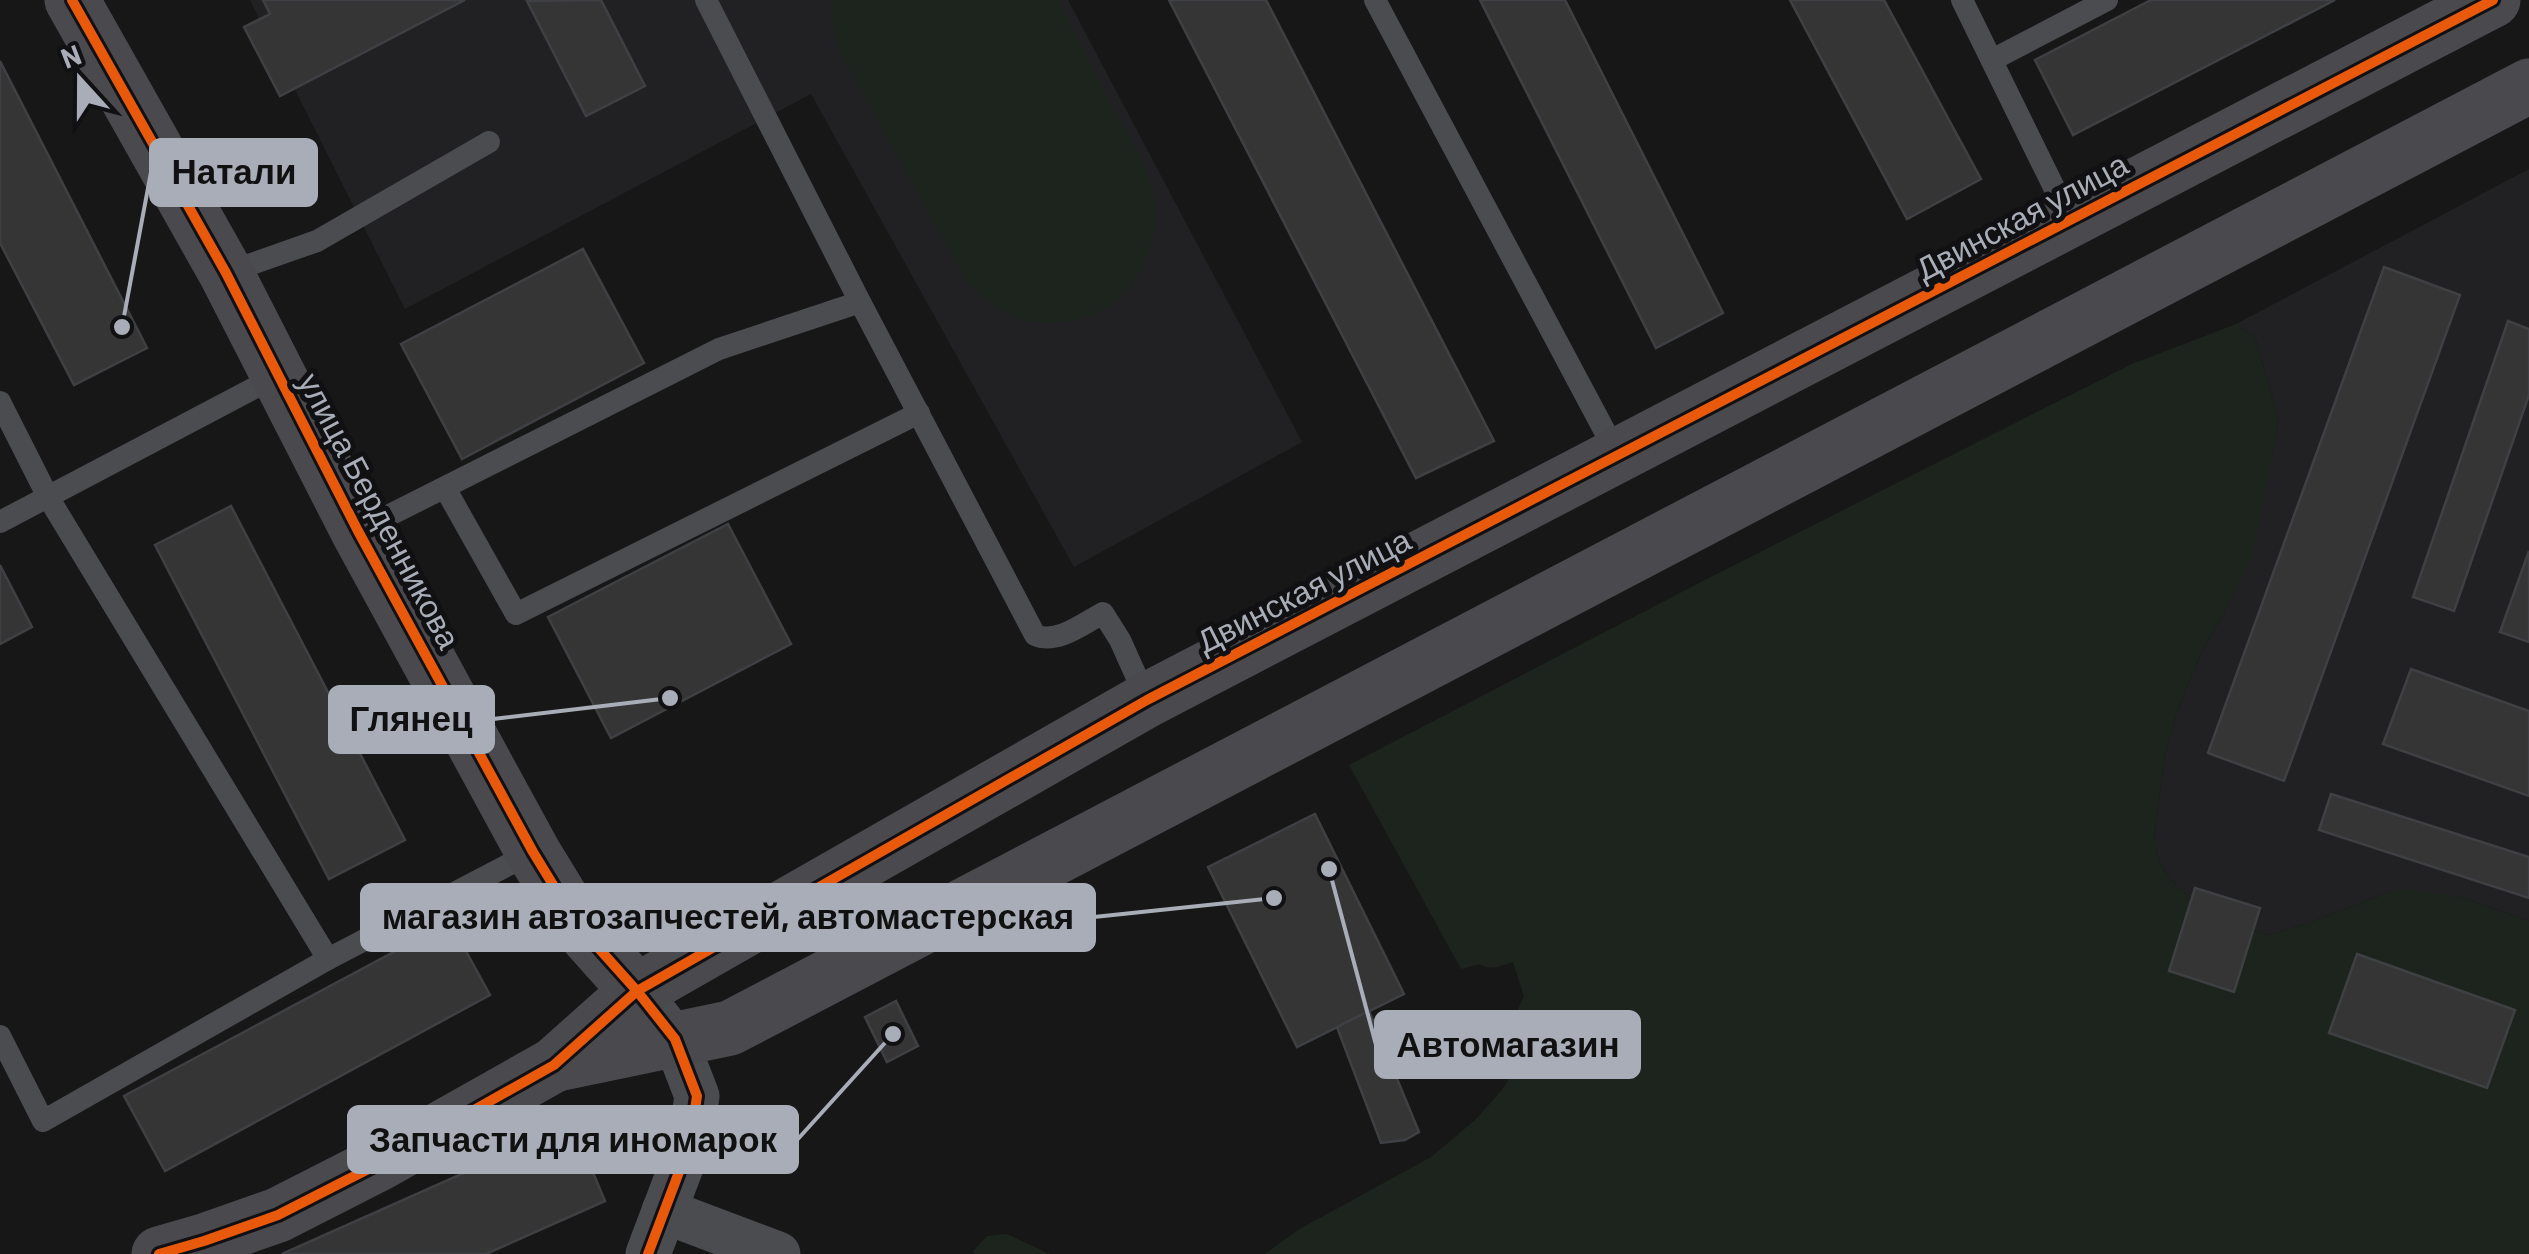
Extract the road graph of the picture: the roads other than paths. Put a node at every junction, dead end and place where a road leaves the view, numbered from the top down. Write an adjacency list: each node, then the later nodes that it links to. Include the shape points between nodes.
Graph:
1 (72, 0): 11 (street, улица Берденникова)
2 (706, 0): 12 (lane)
3 (1375, 0): 16 (lane)
4 (1962, 0): 7 (lane)
5 (2106, 0): 7 (lane)
6 (2492, 0): 10 (street, Двинская улица)
7 (1992, 60): 10 (lane)
8 (2529, 86): 26 (street, Двинская улица, via 730,1028)
9 (490, 142): 11 (lane, via 317,241)
10 (2070, 220): 16 (street, Двинская улица)
11 (226, 273): 13 (street, улица Берденникова)
12 (860, 302): 15 (lane); 17 (lane, via 719,349)
13 (278, 374): 18 (lane); 20 (street, улица Берденникова)
14 (0, 402): 18 (lane)
15 (919, 413): 17 (lane, via 516,614); 21 (lane, via 1035,635 1060,636 1103,613)
16 (1618, 456): 21 (street, Двинская улица)
17 (445, 488): 20 (lane)
18 (48, 496): 19 (lane); 23 (lane)
19 (0, 522)
20 (358, 530): 22 (street, улица Берденникова)
21 (1147, 700): 24 (street, Двинская улица)
22 (533, 852): 23 (lane); 24 (street, улица Берденникова, via 577,924)
23 (328, 960): 25 (lane, via 42,1121)
24 (637, 991): 26 (street, улица Берденникова); 27 (street, Двинская улица)
25 (0, 1036)
26 (674, 1039): 27 (street, Двинская улица); 28 (street, улица Берденникова, via 697,1096 690,1143)
27 (554, 1065): 29 (street, Двинская улица, via 278,1215)
28 (664, 1211): 30 (street, улица Берденникова); 31 (street)
29 (159, 1254)
30 (648, 1254)
31 (778, 1254)

